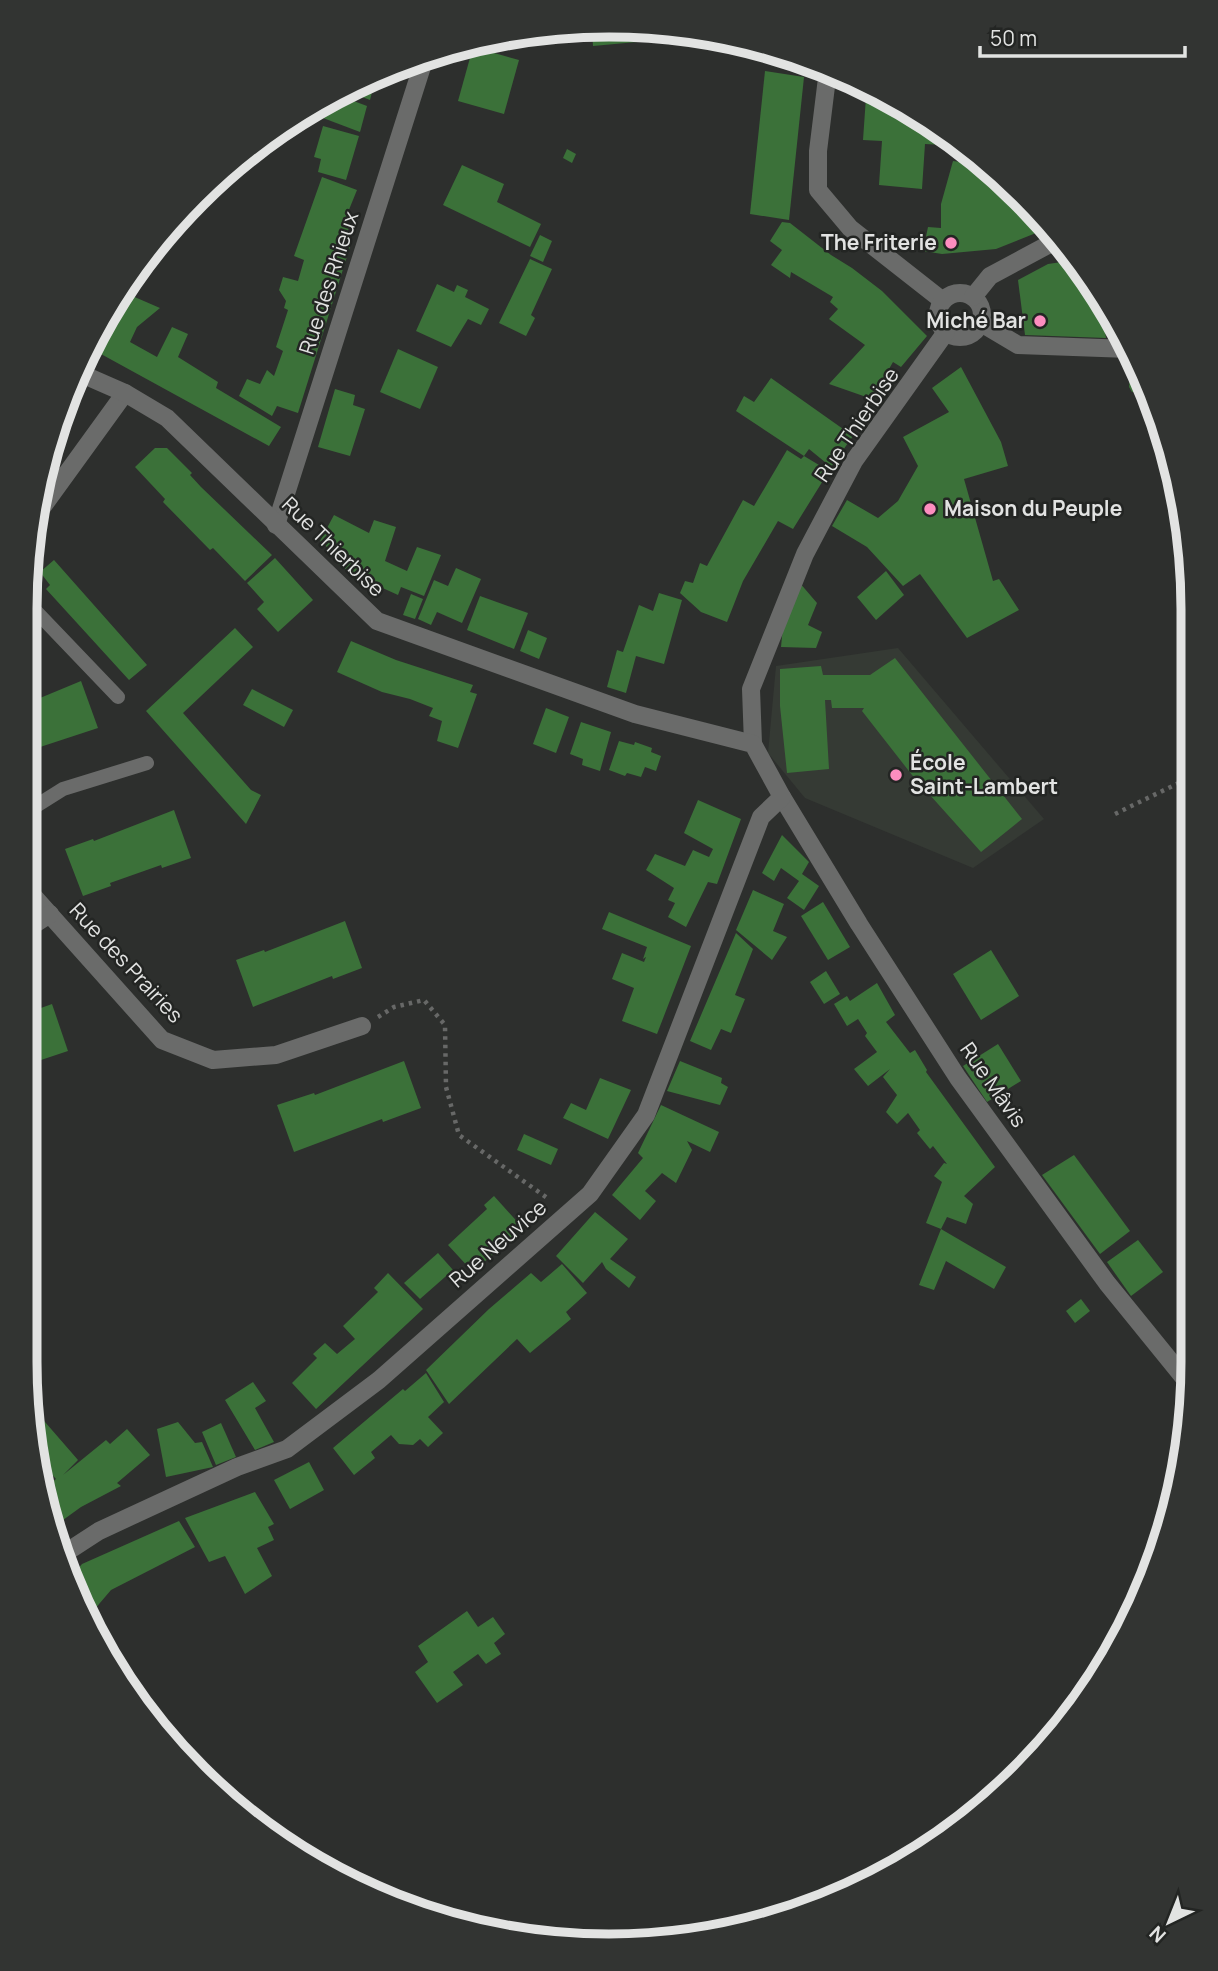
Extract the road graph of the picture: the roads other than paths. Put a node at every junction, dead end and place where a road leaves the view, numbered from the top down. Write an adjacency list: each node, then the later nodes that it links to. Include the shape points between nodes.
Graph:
1 (421, 68): 12 (street, Rue des Rhieux)
2 (827, 80): 5 (street, via 818,190 850,228)
3 (1049, 244): 4 (street, via 990,276)
4 (972, 297): 5 (street, via 953,294); 6 (street, via 982,308)
5 (943, 301): 7 (street, via 938,316)
6 (981, 323): 7 (street, via 964,337); 8 (street, via 1018,345)
7 (946, 332): 15 (street, Rue Thierbise, via 854,461 805,554 751,689)
8 (1118, 349)
9 (87, 376): 10 (street, Rue Thierbise)
10 (125, 393): 11 (street); 12 (street, Rue Thierbise, via 167,418)
11 (48, 500)
12 (276, 525): 15 (street, Rue Thierbise, via 377,621 635,714)
13 (37, 612): 14 (lane)
14 (118, 697)
15 (753, 744): 17 (street, Rue Thierbise)
16 (147, 763): 18 (lane, via 64,789)
17 (782, 797): 23 (street, Rue Mâvis, via 958,1078 1107,1283); 24 (street, Rue Neuvice, via 761,817 646,1115 590,1194 379,1380 287,1449 99,1531)
18 (37, 806)
19 (37, 900): 20 (street, Rue des Prairies)
20 (50, 914): 21 (street); 22 (street, Rue des Prairies, via 162,1040 213,1060 276,1055)
21 (37, 922)
22 (362, 1026)
23 (1181, 1374)
24 (69, 1551)

